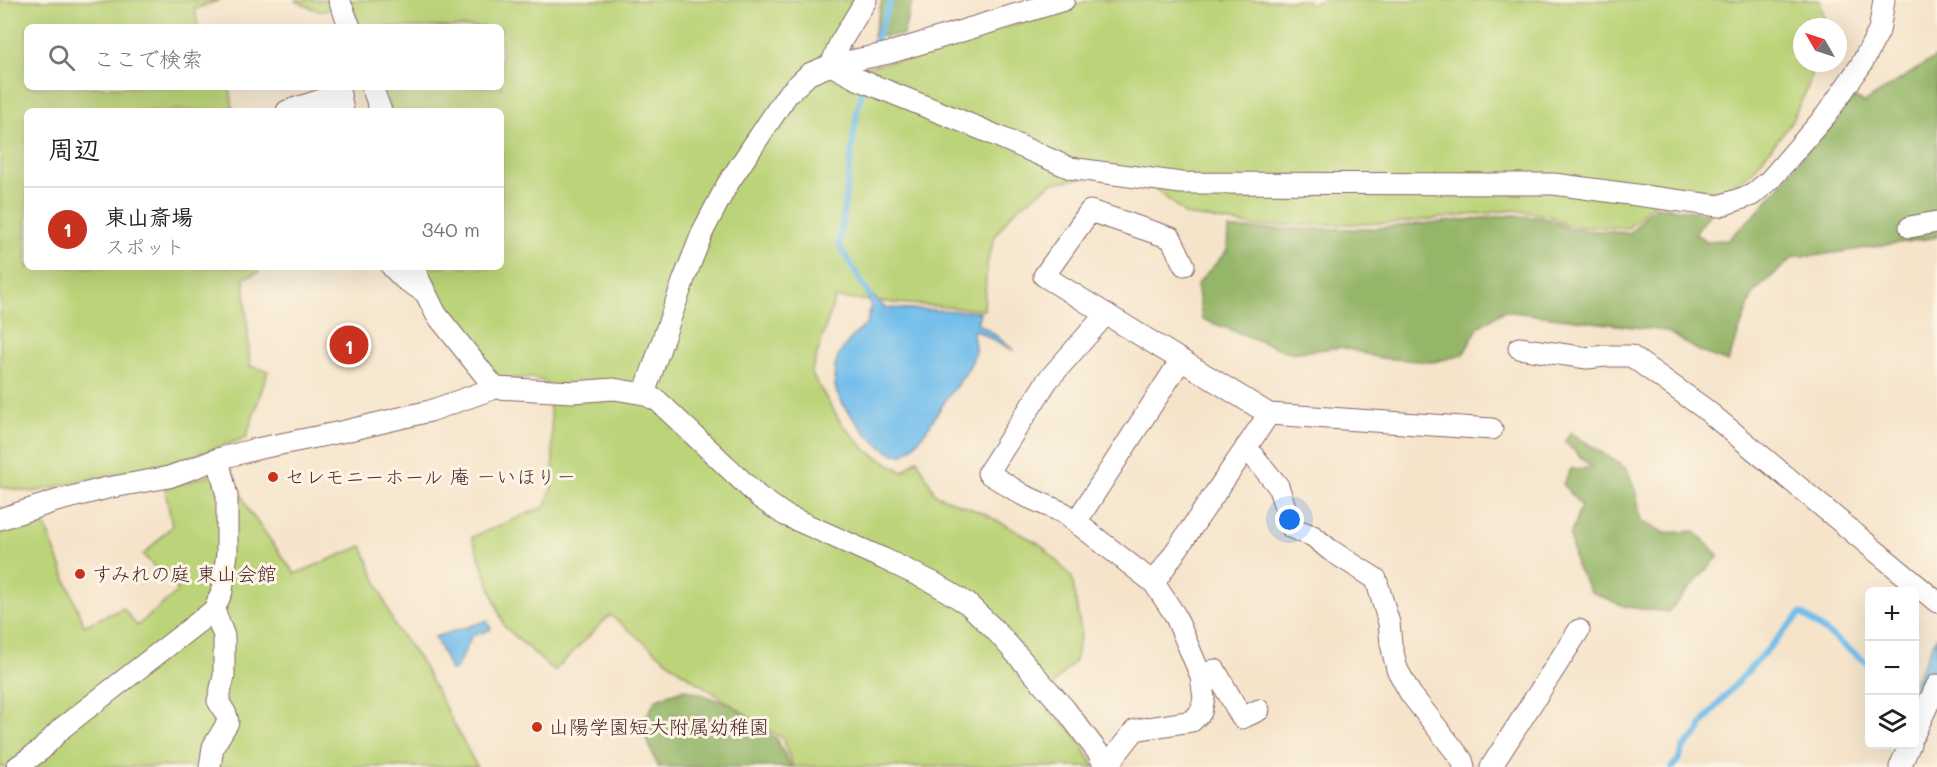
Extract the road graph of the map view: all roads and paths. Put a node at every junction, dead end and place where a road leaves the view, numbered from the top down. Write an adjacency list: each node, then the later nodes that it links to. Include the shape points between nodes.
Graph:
1 (339, 0): 5 (street)
2 (866, 0): 6 (street)
3 (1064, 0): 6 (street, via 889,53)
4 (1884, 0): 6 (street, via 1879,31 1826,114 1770,180 1752,195 1719,206 1554,184 1182,183 1070,168 855,78)
5 (349, 24)
6 (831, 64): 21 (street, via 808,74 787,95 727,185 703,231)
7 (373, 90): 10 (street)
8 (296, 108): 9 (street, via 340,94)
9 (342, 108)
10 (380, 108)
11 (1937, 222): 12 (street)
12 (1911, 227)
13 (1184, 265): 17 (street, via 1171,238 1090,211 1044,276)
14 (395, 270): 16 (street)
15 (414, 270): 16 (street)
16 (426, 293): 20 (street, via 436,314)
17 (1106, 314): 19 (street); 27 (street, via 1047,381 988,473)
18 (1520, 348): 29 (street, via 1587,358 1631,356 1705,409)
19 (1181, 360): 22 (street); 27 (street)
20 (495, 388): 21 (street, via 573,392 614,389); 25 (street, via 430,411)
21 (644, 394): 38 (street, via 658,401 759,497 785,515 914,573 968,604 1065,709)
22 (1269, 414): 23 (street); 24 (street)
23 (1492, 429)
24 (1246, 447): 28 (street); 37 (street, via 1278,486 1292,528 1313,536 1376,579 1397,669 1410,693)
25 (218, 459): 26 (street, via 169,477 66,498); 30 (street, via 227,496 227,554 222,591)
26 (0, 519)
27 (1076, 522): 28 (street)
28 (1154, 583): 32 (street, via 1175,615)
29 (1937, 602)
30 (214, 609): 39 (street); 40 (street, via 224,636 224,676 218,701 228,722 213,747)
31 (1579, 630): 42 (street)
32 (1201, 676): 34 (street, via 1215,670 1242,718); 38 (street, via 1204,698 1201,712 1192,721 1135,730 1114,757)
33 (1937, 686): 35 (street)
34 (1258, 710)
35 (1919, 724)
36 (1908, 749): 43 (street)
37 (1459, 758): 41 (street)
38 (1105, 762)
39 (17, 767)
40 (210, 767)
41 (1486, 767)
42 (1491, 767)
43 (1899, 767)

